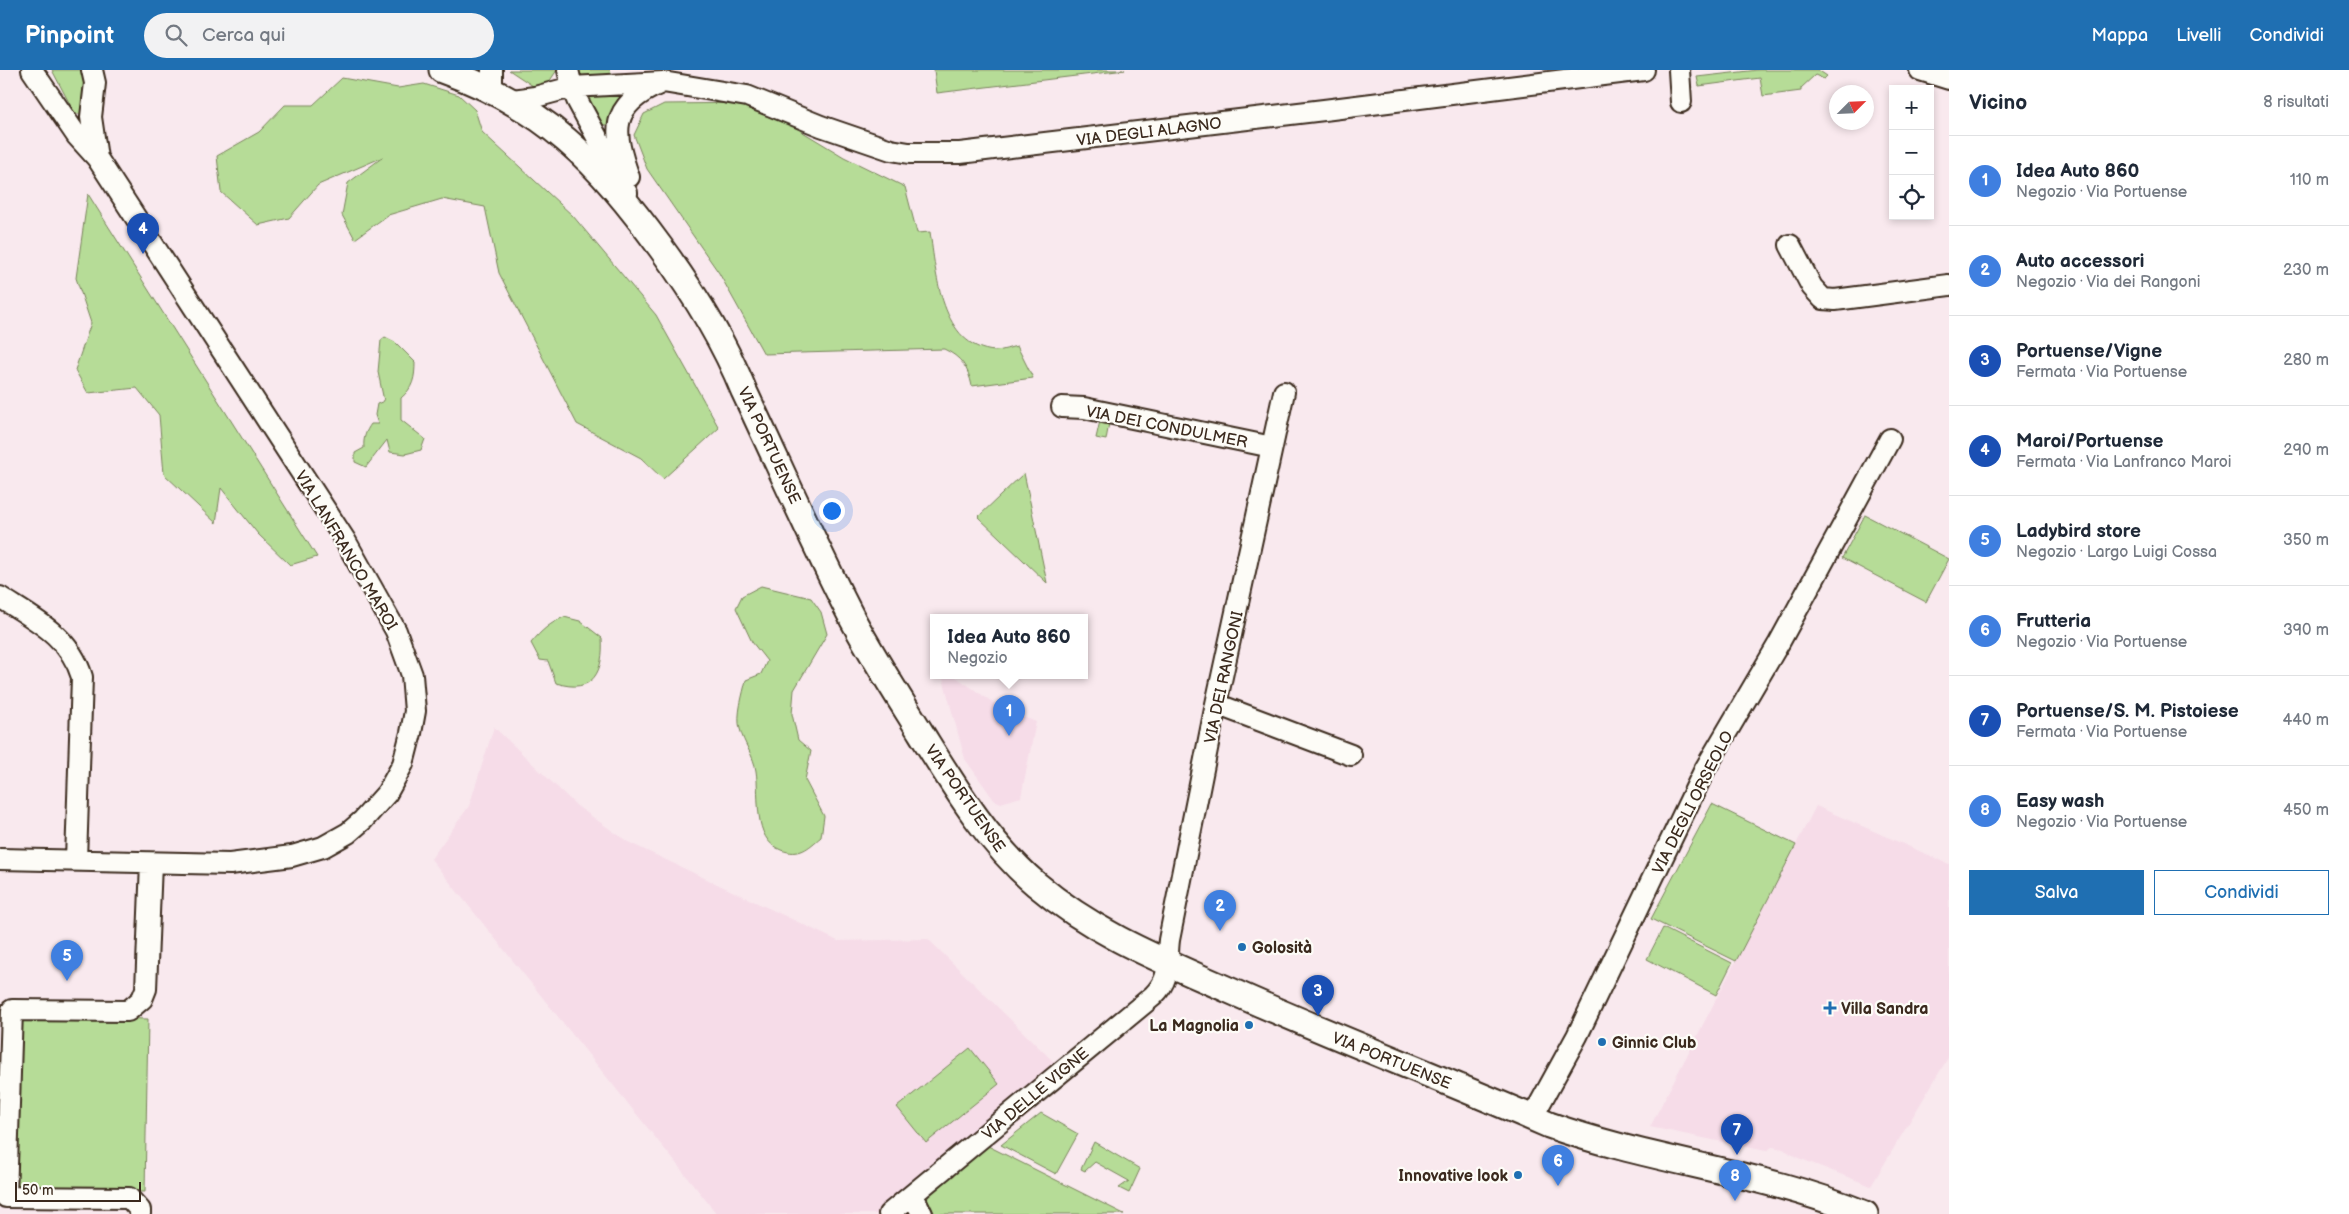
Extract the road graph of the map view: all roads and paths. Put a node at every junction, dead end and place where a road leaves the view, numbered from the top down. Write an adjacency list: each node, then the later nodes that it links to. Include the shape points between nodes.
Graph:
1 (442, 70): 11 (main road, VIA PORTUENSE)
2 (620, 70): 10 (street)
3 (1644, 70): 10 (street, VIA DEGLI ALAGNO, via 952,153 891,150 747,96)
4 (1679, 70): 12 (street)
5 (1920, 70): 9 (street)
6 (33, 71): 13 (street, VIA LANFRANCO MAROI, via 77,136)
7 (97, 74): 13 (street, VIA LANFRANCO MAROI, via 91,117)
8 (570, 78): 10 (street, VIA DEGLI ALAGNO); 11 (street, VIA DEGLI ALAGNO, via 542,95); 14 (street, via 587,120)
9 (1949, 79)
10 (663, 82): 14 (street, via 632,101 618,126 619,147 636,193)
11 (499, 86): 14 (main road, VIA PORTUENSE, via 583,154)
12 (1681, 102)
13 (97, 158): 26 (street, VIA LANFRANCO MAROI, via 345,540 396,631 412,675 415,711 403,764 388,793 348,833 323,847 292,856 230,864)
14 (641, 219): 27 (main road, VIA PORTUENSE, via 712,323 854,620 972,812 1026,875 1062,904 1107,935)
15 (1790, 245): 16 (street, via 1808,281 1823,299)
16 (1949, 285)
17 (1284, 392): 20 (street, VIA DEI RANGONI)
18 (1062, 407): 20 (street, VIA DEI CONDULMER, via 1084,408)
19 (1890, 439): 29 (street, VIA DEGLI ORSEOLO, via 1779,643 1705,770 1577,1036)
20 (1272, 447): 22 (street, VIA DEI RANGONI)
21 (0, 597): 25 (street, via 61,639 80,669)
22 (1216, 704): 23 (street); 27 (street, VIA DEI RANGONI, via 1169,940)
23 (1351, 755)
24 (0, 859): 25 (street, VIA LANFRANCO MAROI)
25 (76, 860): 26 (street, VIA LANFRANCO MAROI)
26 (151, 863): 28 (street, via 146,989 142,999 128,1011 12,1010)
27 (1168, 964): 29 (main road, VIA PORTUENSE); 30 (street, VIA DELLE VIGNE, via 1164,984 1153,996)
28 (4, 1100): 31 (street, via 6,1197 129,1198)
29 (1532, 1118): 34 (main road, VIA PORTUENSE, via 1590,1139 1794,1188)
30 (913, 1195): 32 (street, VIA DELLE VIGNE); 33 (street)
31 (140, 1214)
32 (889, 1214)
33 (922, 1214)
34 (1865, 1214)

